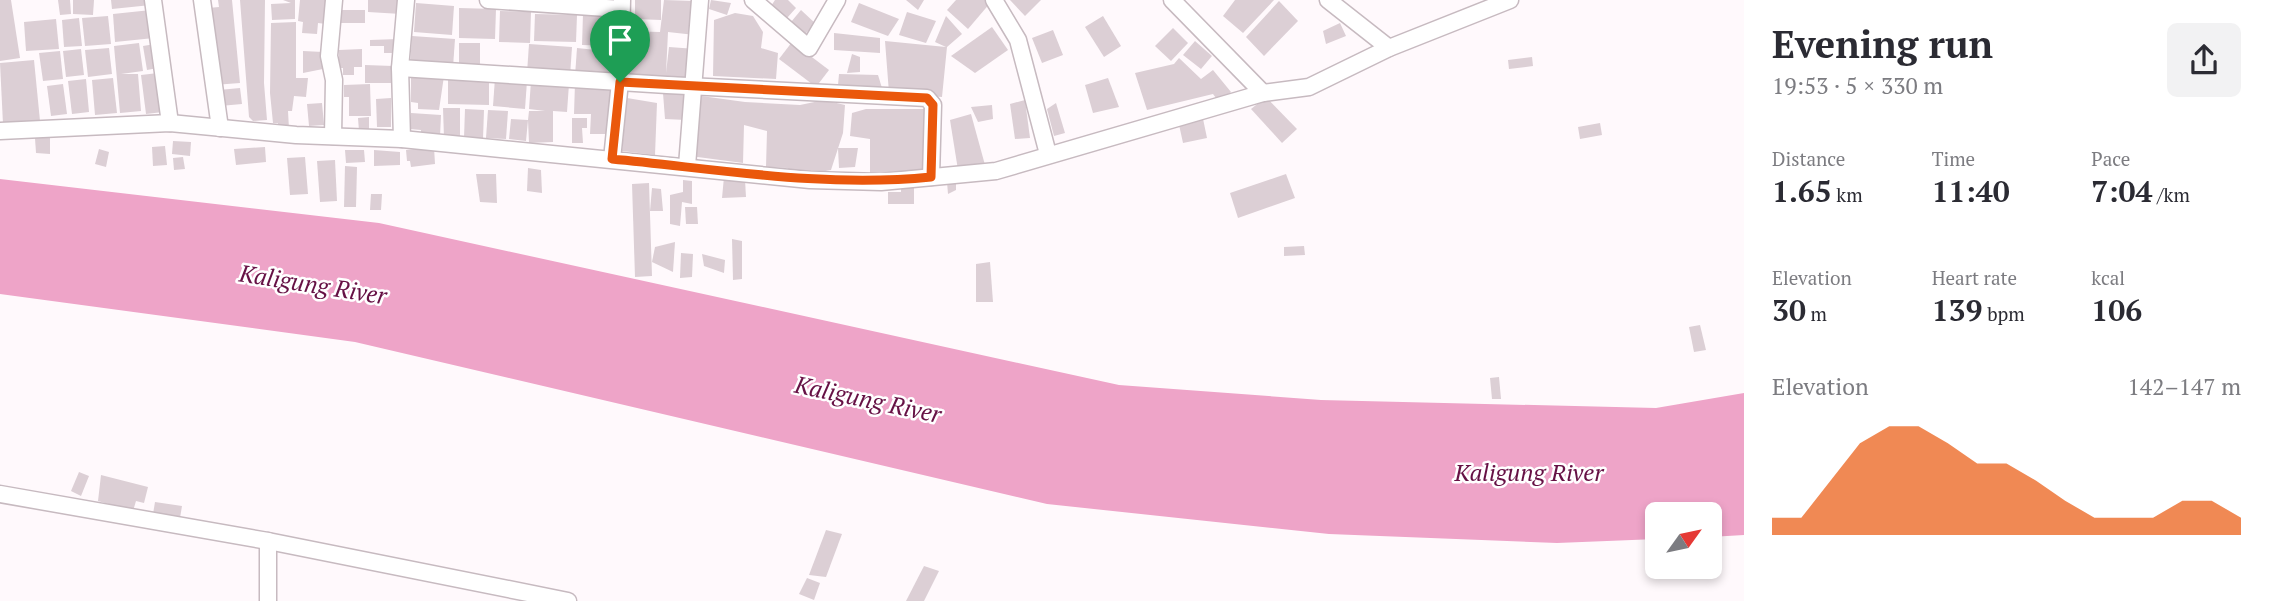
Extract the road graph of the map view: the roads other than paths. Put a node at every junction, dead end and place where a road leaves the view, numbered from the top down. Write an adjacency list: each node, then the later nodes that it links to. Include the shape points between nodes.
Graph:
1 (153, 0): 19 (street)
2 (202, 0): 20 (street)
3 (334, 0): 22 (street, via 329,53 334,80)
4 (406, 0): 15 (street)
5 (488, 0): 13 (street)
6 (700, 0): 17 (street)
7 (753, 0): 8 (street, via 807,48)
8 (837, 0)
9 (994, 0): 24 (street, via 1018,40)
10 (1172, 0): 18 (street)
11 (1328, 0): 14 (street)
12 (1510, 0): 14 (street)
13 (622, 5): 16 (street)
14 (1389, 48): 18 (street, via 1309,87)
15 (400, 68): 16 (street); 23 (street)
16 (620, 82): 17 (street); 25 (street)
17 (693, 86): 26 (street); 27 (street, via 927,98 933,105)
18 (1267, 93): 24 (street)
19 (170, 123): 20 (street); 21 (street)
20 (219, 128): 22 (street)
21 (0, 131)
22 (333, 136): 23 (street)
23 (402, 139): 25 (street)
24 (1048, 154): 27 (street, via 996,171)
25 (612, 159): 26 (street)
26 (687, 166): 27 (street, via 810,180 881,182)
27 (931, 177)
28 (0, 494): 29 (street)
29 (268, 541): 30 (street); 31 (street)
30 (268, 601)
31 (568, 601)

